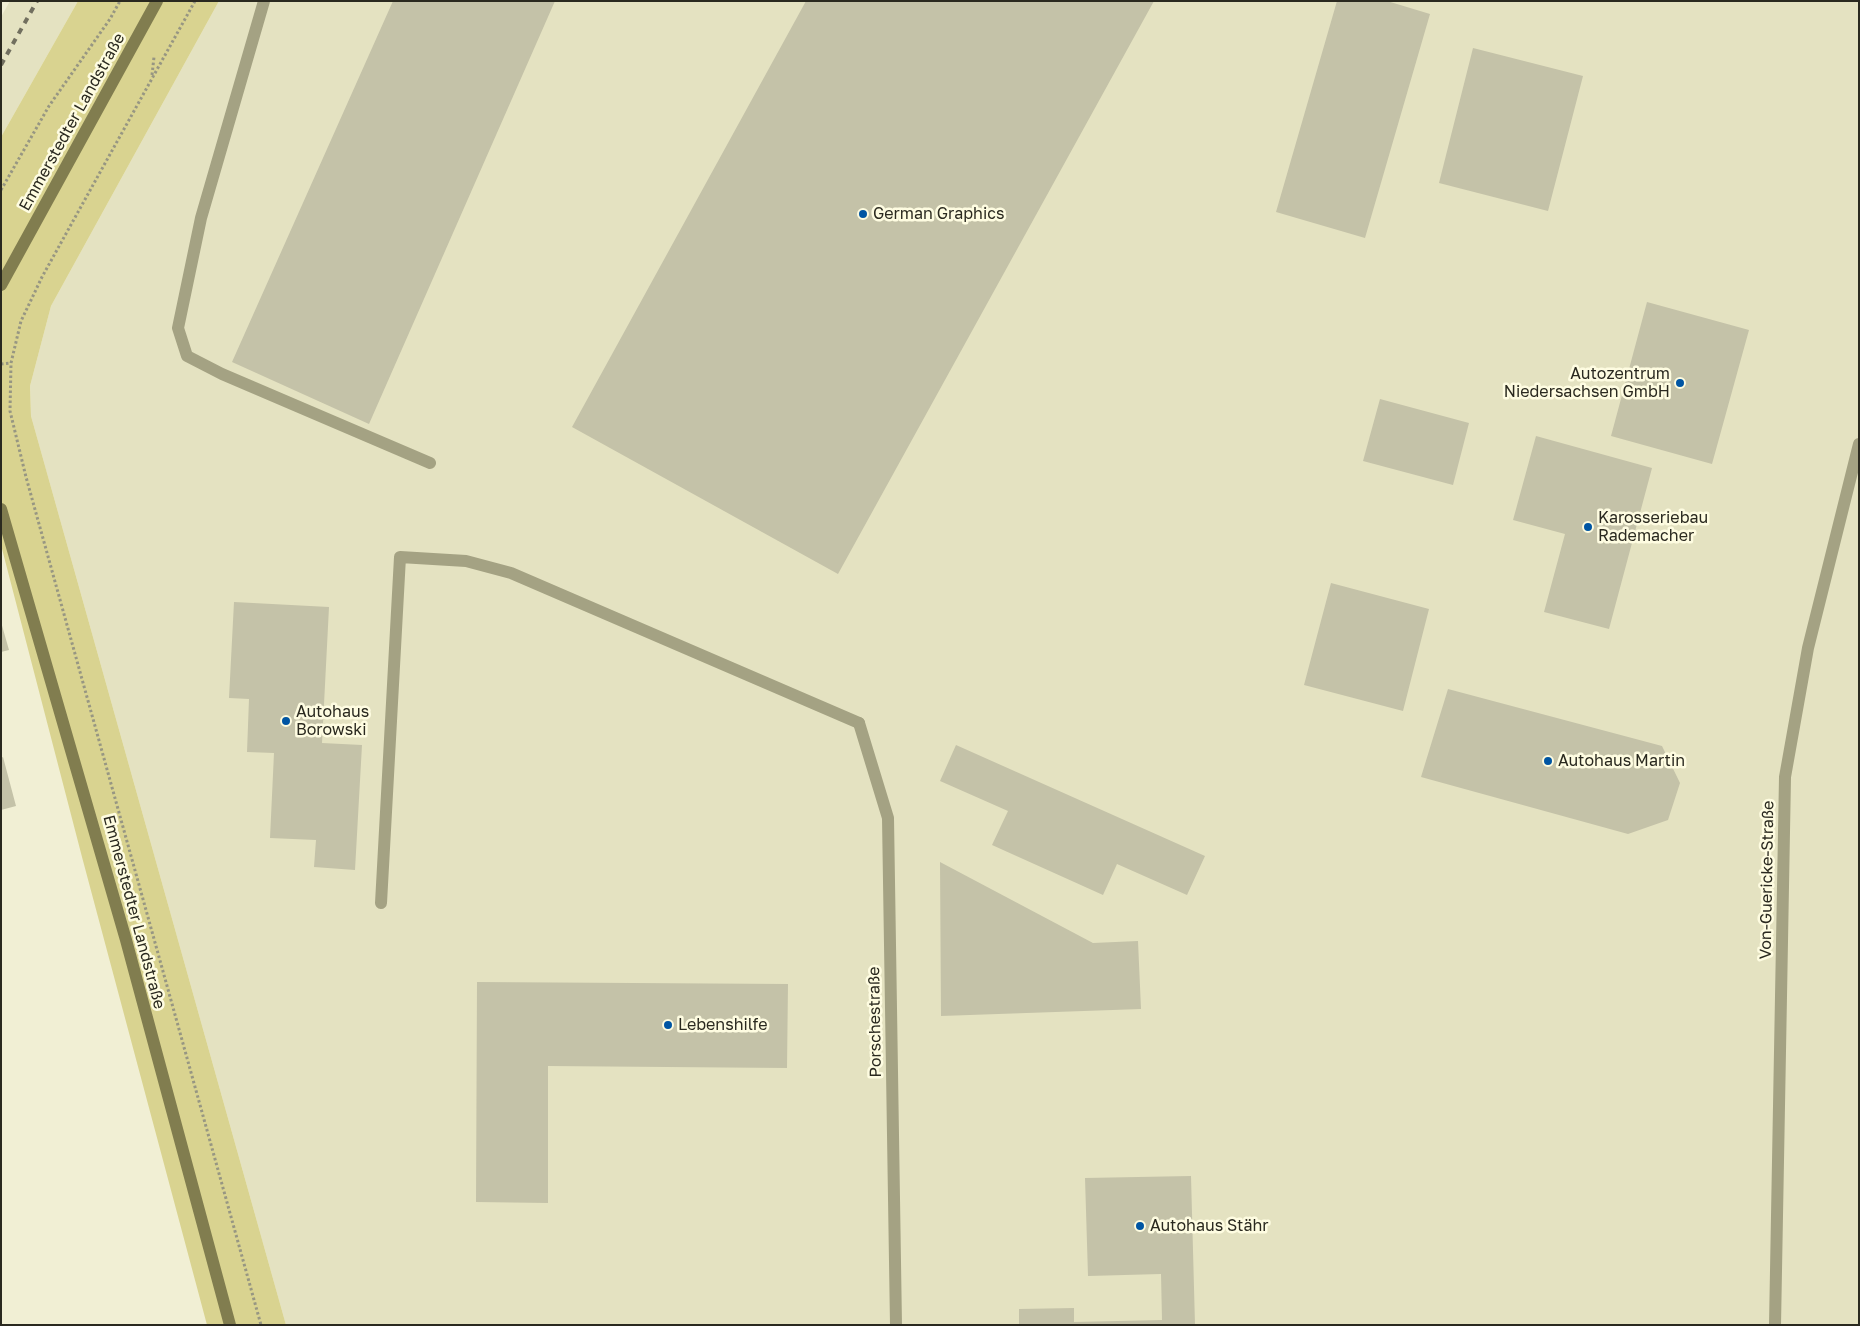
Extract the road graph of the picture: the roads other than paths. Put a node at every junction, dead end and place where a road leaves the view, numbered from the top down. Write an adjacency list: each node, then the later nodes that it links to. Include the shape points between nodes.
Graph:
1 (156, 1): 3 (main road, Emmerstedter Landstraße)
2 (264, 1): 5 (street, via 201,218 178,328 187,356)
3 (1, 285)
4 (1859, 444): 10 (street, Von-Guericke-Straße, via 1808,648 1785,778)
5 (430, 463)
6 (1, 509): 8 (main road, Emmerstedter Landstraße, via 123,930)
7 (382, 902): 9 (street, Porschestraße, via 400,557 466,561 511,573 859,723 888,818)
8 (230, 1325)
9 (896, 1325)
10 (1775, 1325)

